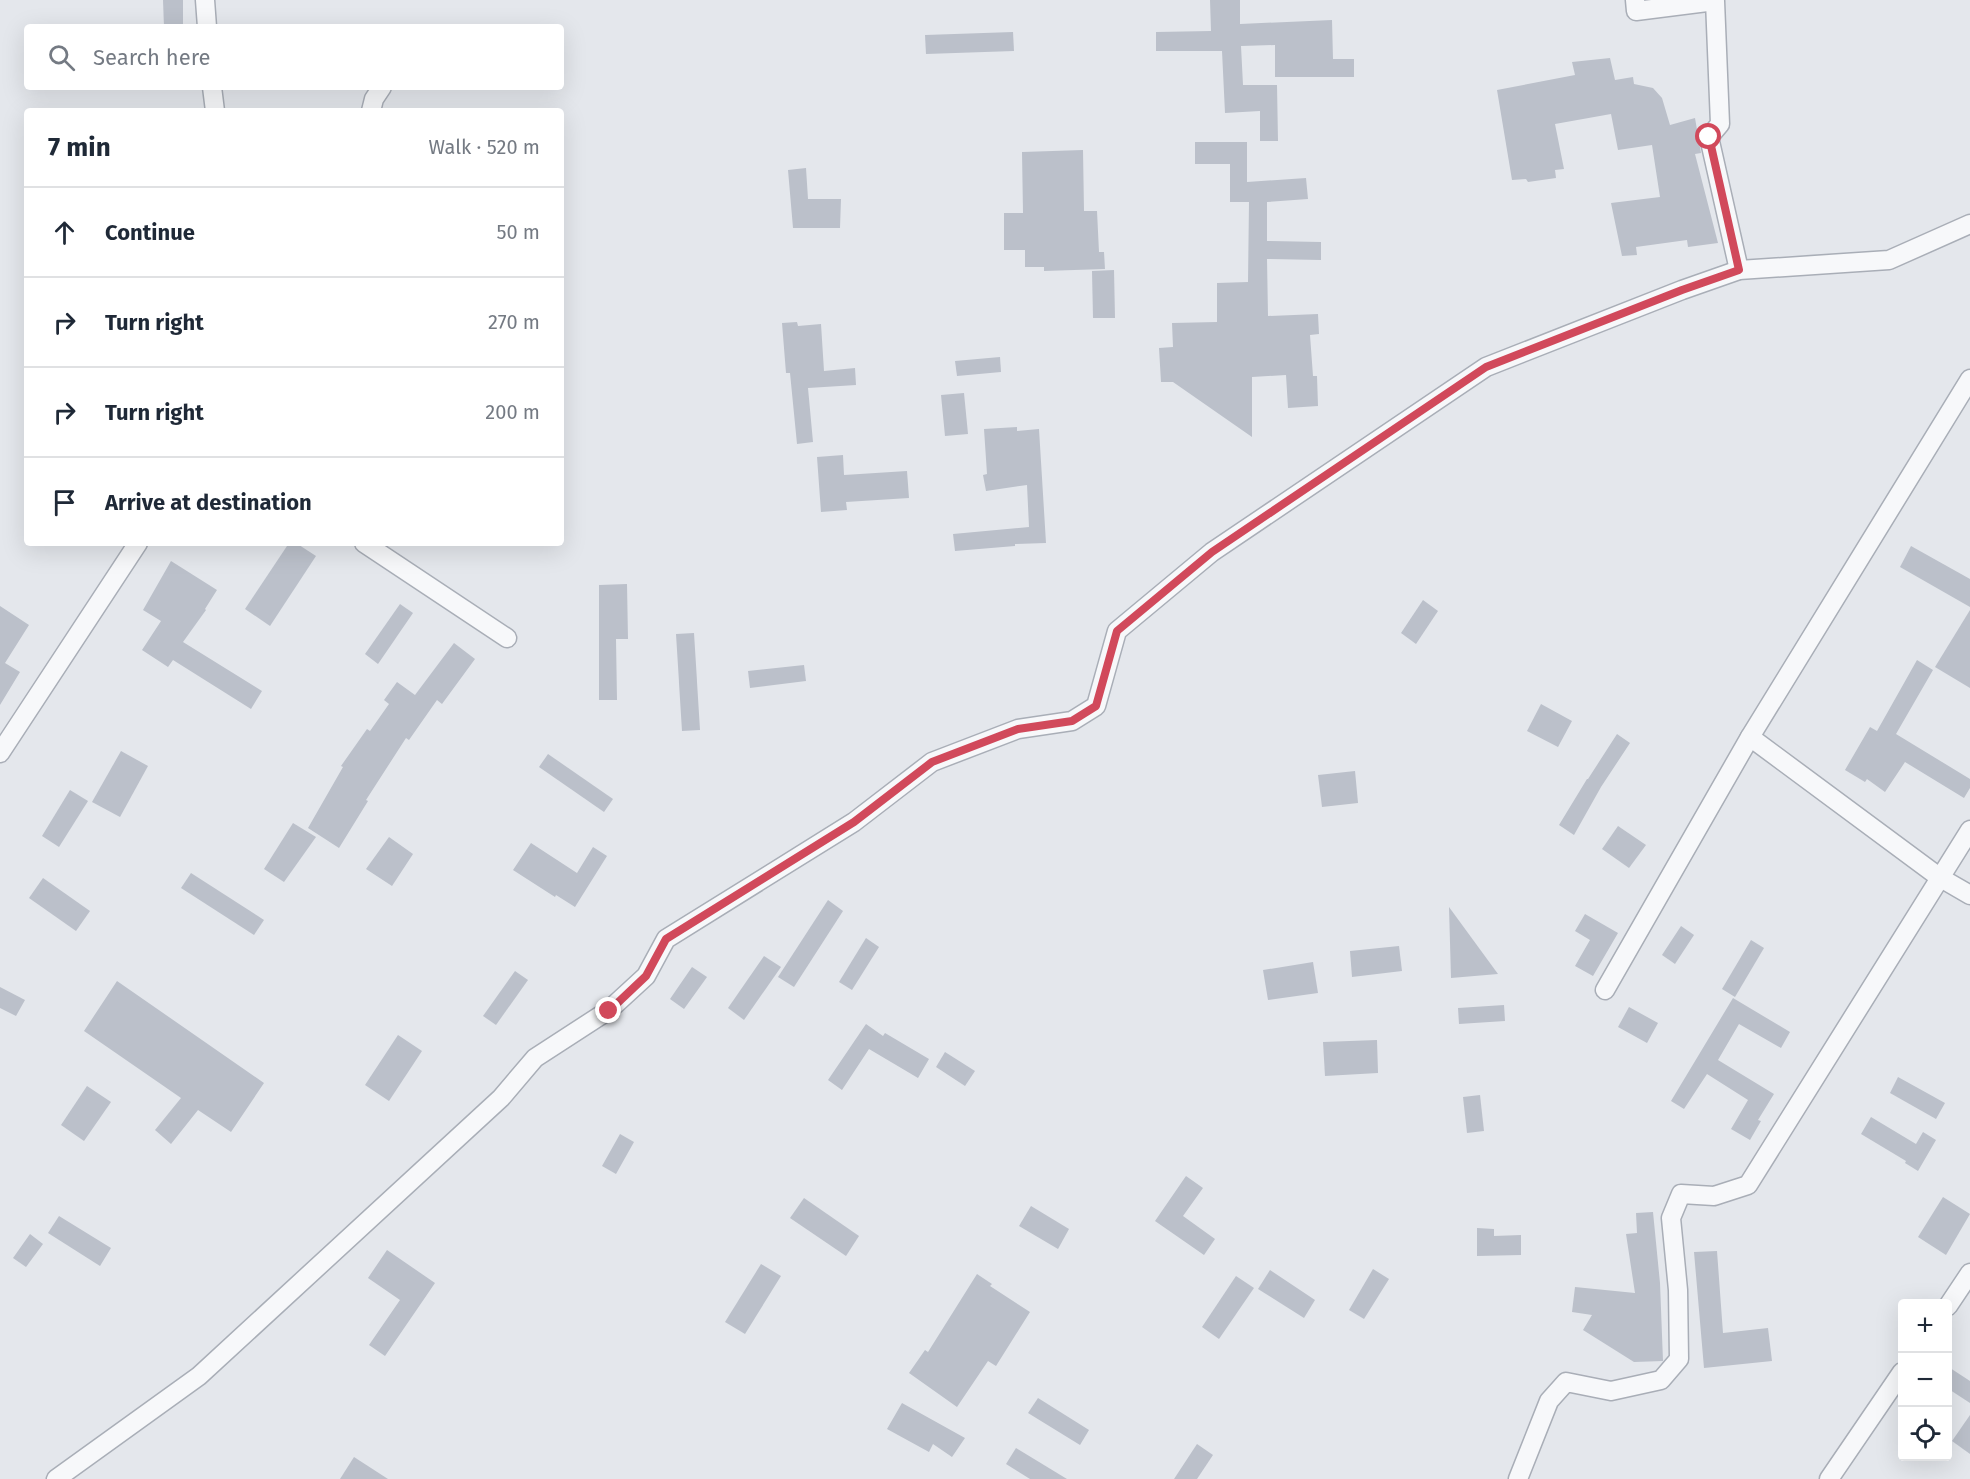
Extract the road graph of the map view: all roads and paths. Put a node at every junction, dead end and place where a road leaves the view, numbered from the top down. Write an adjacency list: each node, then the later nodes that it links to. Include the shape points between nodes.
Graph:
1 (205, 0): 3 (street)
2 (1635, 0): 9 (street, via 1636,10 1715,1 1720,124 1709,137)
3 (207, 24)
4 (212, 90): 6 (street)
5 (380, 90): 7 (street)
6 (215, 108)
7 (372, 108)
8 (1970, 224): 9 (street, via 1889,260)
9 (1739, 270): 23 (street, via 1486,367 1212,552 1117,631 1096,706 1072,721 1018,729 932,762 854,822 666,939 646,976 609,1011 536,1058 501,1098 199,1376)
10 (1970, 379): 14 (street)
11 (136, 546): 15 (street)
12 (369, 546): 13 (street)
13 (507, 638)
14 (1750, 737): 17 (street); 19 (street)
15 (0, 753)
16 (1970, 830): 17 (street)
17 (1939, 877): 18 (street); 24 (street, via 1748,1185 1714,1196 1681,1194 1671,1218 1679,1359 1661,1380 1611,1391 1566,1382 1549,1401)
18 (1970, 895)
19 (1605, 990)
20 (1970, 1273): 21 (street)
21 (1952, 1299)
22 (1898, 1377): 25 (street)
23 (56, 1479)
24 (1518, 1479)
25 (1829, 1479)

